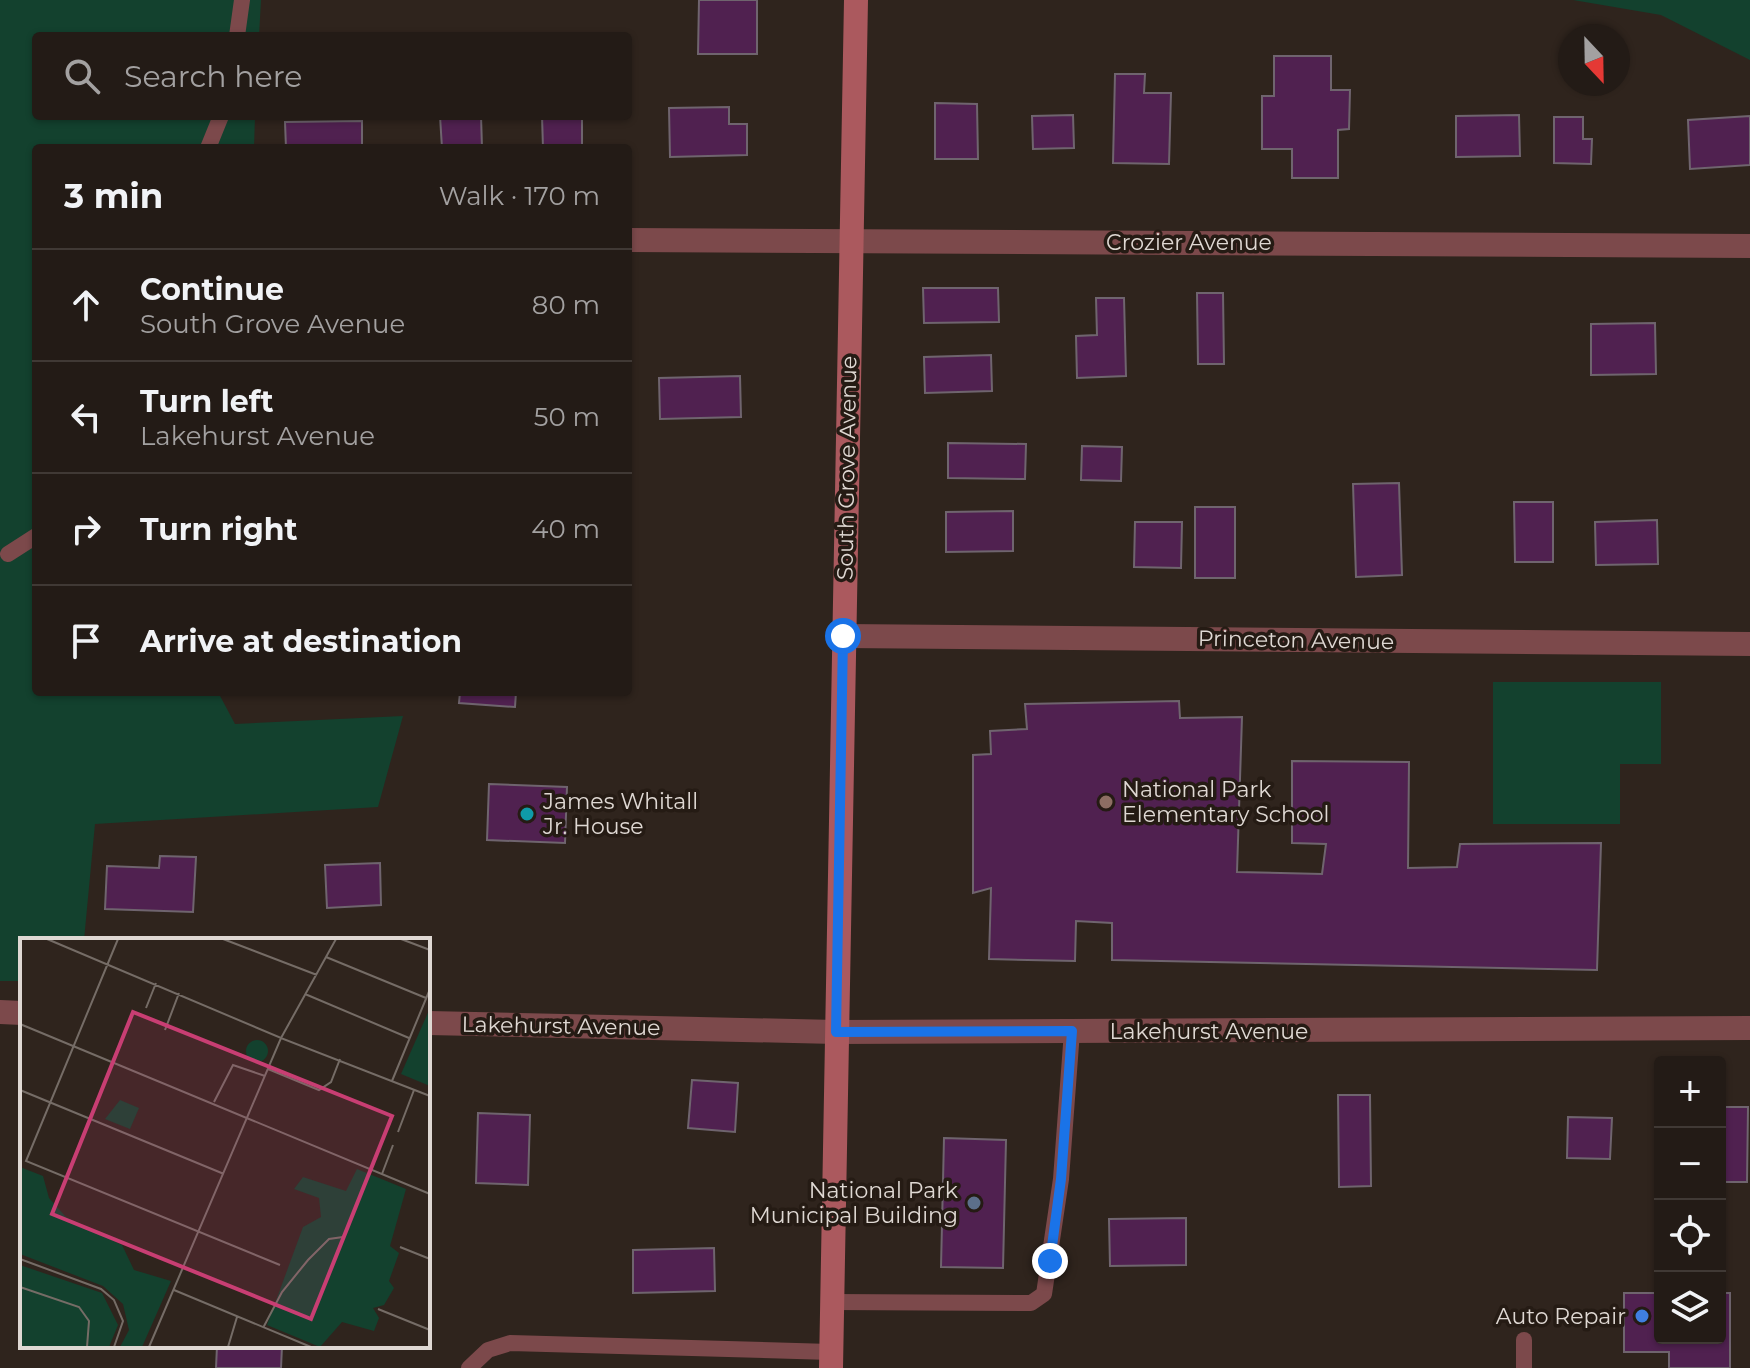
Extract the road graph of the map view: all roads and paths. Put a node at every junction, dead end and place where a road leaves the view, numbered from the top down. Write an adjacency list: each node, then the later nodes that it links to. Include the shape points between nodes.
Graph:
1 (242, 0): 3 (lane)
2 (856, 0): 7 (main road, South Grove Avenue)
3 (238, 32)
4 (219, 120): 5 (lane)
5 (210, 144)
6 (632, 240): 7 (street, Crozier Avenue)
7 (852, 240): 8 (street, Crozier Avenue); 11 (main road, South Grove Avenue)
8 (1750, 246)
9 (32, 539): 10 (lane)
10 (8, 554)
11 (843, 636): 12 (street, Princeton Avenue); 18 (main road, South Grove Avenue)
12 (1750, 644)
13 (0, 1012): 14 (street)
14 (20, 1013)
15 (430, 1023): 18 (street, Lakehurst Avenue)
16 (1750, 1028): 17 (street, Lakehurst Avenue)
17 (1072, 1031): 18 (street, Lakehurst Avenue); 19 (lane, via 1061,1179 1044,1294 1031,1303)
18 (836, 1032): 19 (main road, South Grove Avenue)
19 (832, 1302): 21 (main road, South Grove Avenue)
20 (1524, 1340): 23 (lane)
21 (831, 1360): 22 (lane, via 510,1343 488,1350)
22 (469, 1368)
23 (1524, 1368)

